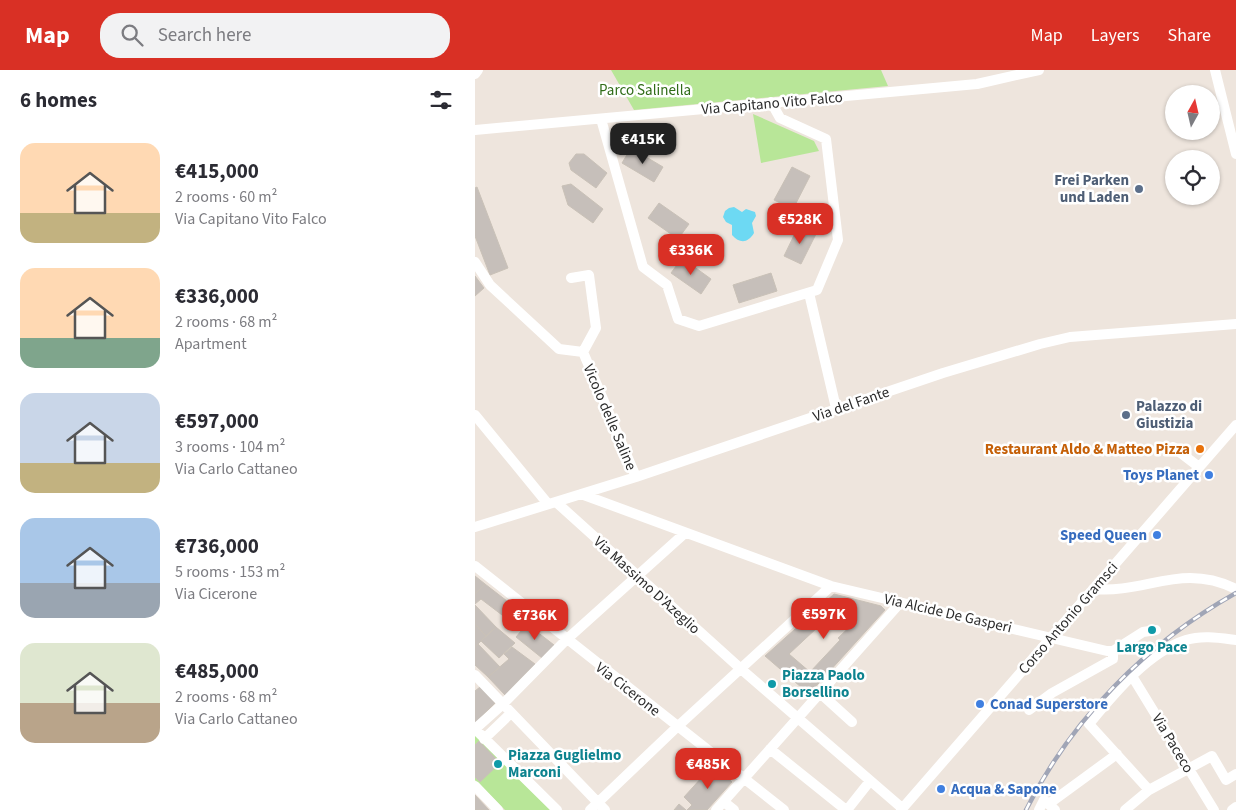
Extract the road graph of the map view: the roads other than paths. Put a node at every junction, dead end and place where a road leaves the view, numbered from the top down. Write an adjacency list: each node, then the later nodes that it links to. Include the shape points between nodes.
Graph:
1 (478, 70): 4 (street)
2 (1039, 70): 5 (street, Via Capitano Vito Falco, via 977,84)
3 (1215, 70): 8 (street)
4 (475, 74)
5 (771, 102): 6 (street, Via Capitano Vito Falco); 11 (street, via 781,118 826,139 838,240 817,290)
6 (601, 119): 7 (street, Via Capitano Vito Falco); 11 (street, via 643,267 667,285 678,319 699,326)
7 (475, 130)
8 (1236, 154)
9 (475, 262): 13 (street, Vicolo delle Saline, via 490,285 559,349)
10 (571, 278): 13 (street, via 589,275 596,328)
11 (809, 293): 14 (street)
12 (1236, 324): 14 (street, Via del Fante, via 1070,337)
13 (583, 352): 19 (street, Vicolo delle Saline)
14 (836, 408): 19 (street, Via del Fante)
15 (475, 415): 21 (street, Via Massimo D'Azeglio)
16 (1236, 425): 18 (street, Corso Antonio Gramsci)
17 (1173, 447): 18 (street)
18 (1199, 468): 28 (street, Corso Antonio Gramsci)
19 (636, 476): 20 (street, Via del Fante)
20 (581, 494): 21 (street, Via del Fante); 23 (street, Via Alcide De Gasperi)
21 (552, 503): 22 (street, Via del Fante); 25 (street, Via Massimo D'Azeglio)
22 (475, 528)
23 (685, 533): 25 (street); 27 (street, Via Alcide De Gasperi)
24 (475, 566): 34 (street, Via Cicerone)
25 (637, 577): 34 (street); 37 (street, Via Massimo D'Azeglio)
26 (1201, 580): 28 (street, via 1173,578 1111,591); 29 (street, via 1214,580); 30 (street)
27 (831, 586): 31 (street, Via Alcide De Gasperi); 37 (street)
28 (1093, 589): 33 (street, Corso Antonio Gramsci)
29 (1236, 589)
30 (1236, 596)
31 (901, 603): 33 (street, Via Alcide De Gasperi); 40 (street)
32 (1156, 630): 36 (street, via 1143,632)
33 (1051, 638): 36 (street, Via Alcide De Gasperi); 61 (street, Corso Antonio Gramsci)
34 (566, 640): 41 (street); 46 (street, Via Cicerone)
35 (1236, 640): 39 (street, via 1187,639 1167,648)
36 (1113, 651): 42 (street, via 1113,659 1052,693)
37 (738, 670): 44 (street, Via Massimo D'Azeglio); 46 (street)
38 (475, 675): 41 (street)
39 (1133, 676): 50 (street, via 1089,724); 51 (street, Via Paceco)
40 (818, 696): 44 (street); 45 (street)
41 (503, 704): 43 (street); 47 (street)
42 (1029, 710)
43 (511, 713): 48 (street); 59 (street)
44 (797, 722): 49 (street); 54 (street)
45 (852, 722)
46 (677, 727): 53 (street, Via Cicerone); 59 (street)
47 (475, 729): 48 (street)
48 (484, 739): 63 (street)
49 (770, 749): 53 (street); 68 (street)
50 (1117, 754): 56 (street); 58 (street)
51 (1188, 768): 52 (street, via 1212,756 1226,780); 56 (street); 71 (street, Via Paceco)
52 (1236, 774)
53 (744, 779): 57 (street); 67 (street, Via Cicerone)
54 (871, 781): 61 (street); 68 (street)
55 (475, 786): 62 (street)
56 (1149, 790): 70 (street)
57 (723, 802): 65 (street); 66 (street)
58 (1049, 804): 69 (street)
59 (602, 806): 64 (street)
60 (1236, 807): 72 (street)
61 (901, 809)
62 (498, 810)
63 (557, 810)
64 (591, 810)
65 (716, 810)
66 (734, 810)
67 (784, 810)
68 (846, 810)
69 (1039, 810)
70 (1125, 810)
71 (1214, 810)
72 (1232, 810)

